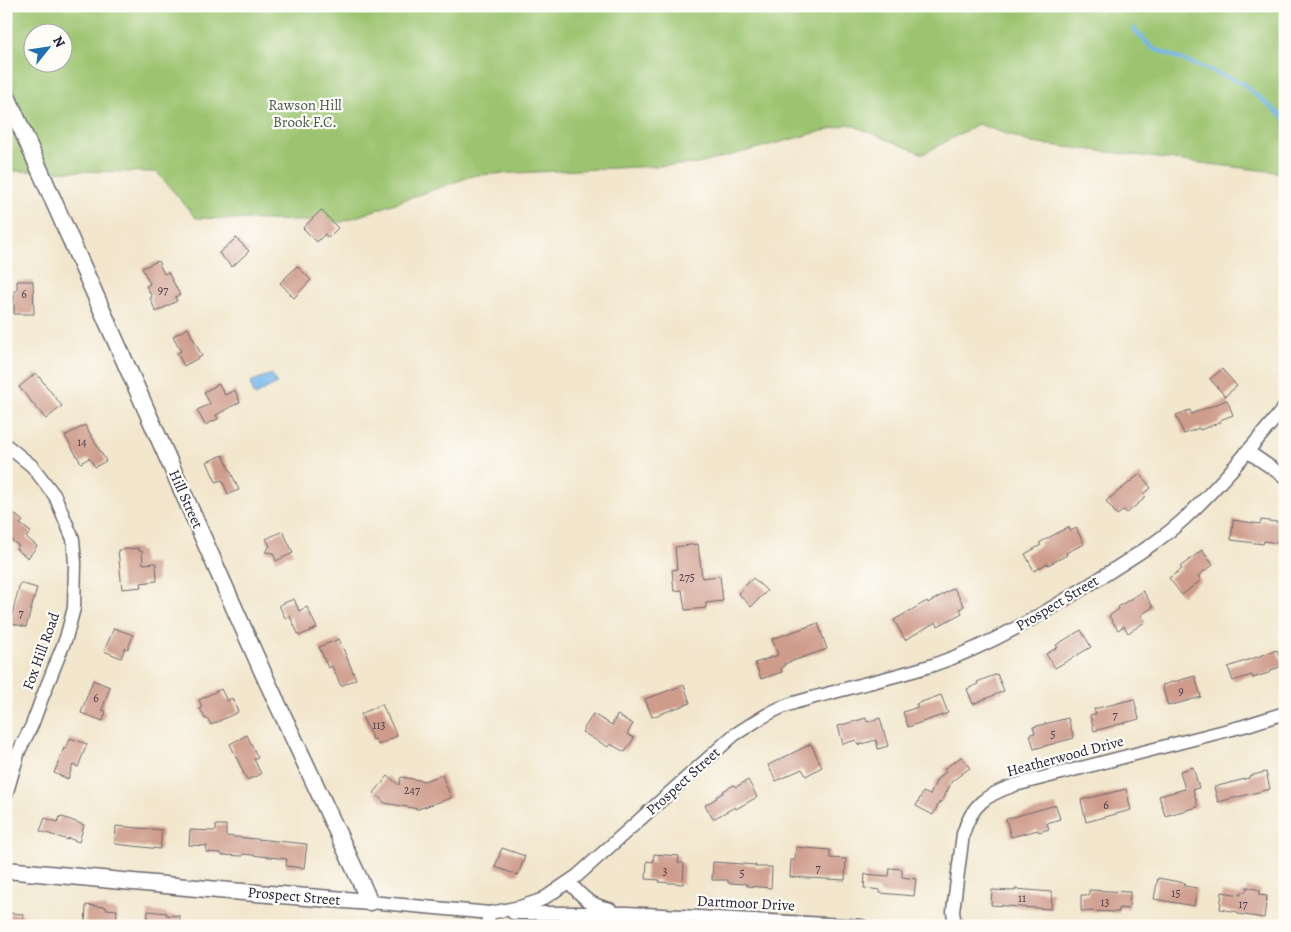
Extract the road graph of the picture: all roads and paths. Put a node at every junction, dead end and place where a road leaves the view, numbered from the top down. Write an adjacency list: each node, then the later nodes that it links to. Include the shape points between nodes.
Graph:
1 (6, 94): 11 (street, Hill Street, via 264,676)
2 (1285, 407): 4 (street, Prospect Street)
3 (6, 445): 7 (street, Fox Hill Road, via 32,466 55,496 73,539 76,563 74,608 66,638)
4 (1247, 451): 5 (street); 9 (street, Prospect Street, via 1182,521 1130,559 1009,632 932,665 781,708 734,735)
5 (1285, 477)
6 (1285, 713): 17 (street, Heatherwood Drive, via 1015,785 990,795 974,809 962,834)
7 (6, 794)
8 (6, 870): 11 (street, Prospect Street)
9 (569, 882): 10 (street, Prospect Street); 13 (street, Dartmoor Drive, via 593,904)
10 (549, 896): 12 (street); 14 (street, Prospect Street)
11 (370, 902): 14 (street, Prospect Street)
12 (570, 913): 13 (street, Dartmoor Drive); 14 (street, Dartmoor Drive)
13 (627, 913): 15 (street, Dartmoor Drive)
14 (488, 920)
15 (650, 920): 16 (street, Dartmoor Drive)
16 (862, 926)
17 (955, 926)

